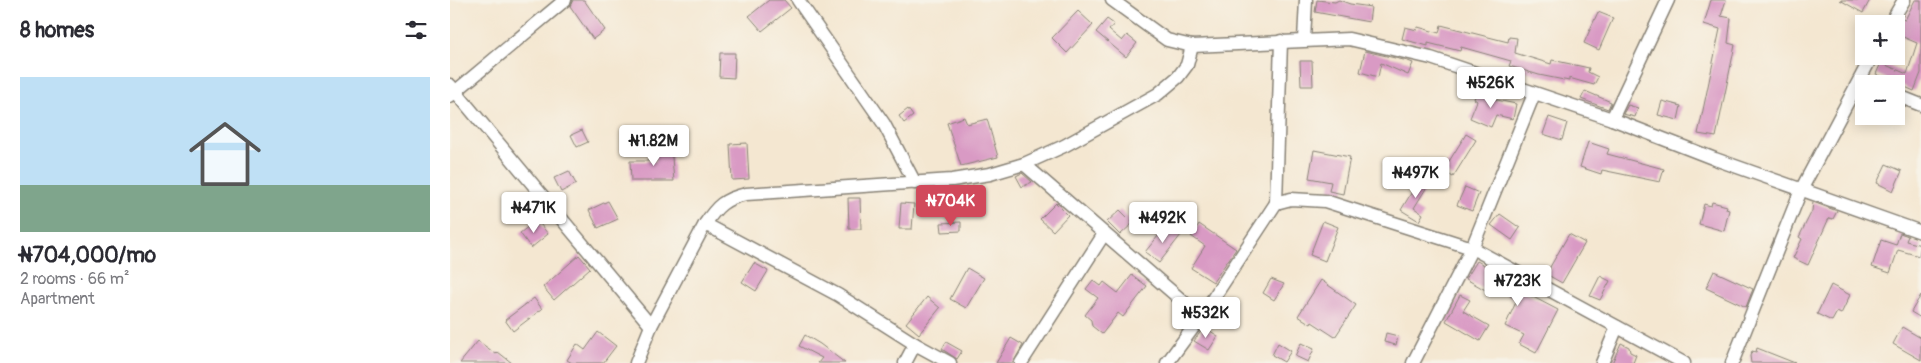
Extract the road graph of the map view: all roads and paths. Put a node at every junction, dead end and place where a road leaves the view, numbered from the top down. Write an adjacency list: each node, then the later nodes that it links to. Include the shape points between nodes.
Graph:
1 (565, 0): 11 (street)
2 (798, 0): 18 (street, via 884,124)
3 (1112, 0): 10 (street, via 1167,40)
4 (1306, 0): 8 (street)
5 (1668, 0): 16 (street)
6 (1904, 0): 7 (street)
7 (1895, 15)
8 (1304, 40): 9 (street); 12 (street, via 1349,39 1431,58)
9 (1281, 41): 10 (street); 20 (street)
10 (1192, 46): 17 (street, via 1187,66 1158,94 1064,146)
11 (452, 91): 26 (street)
12 (1534, 94): 16 (street); 24 (street)
13 (1855, 94): 19 (street)
14 (1905, 99): 15 (street)
15 (1921, 105)
16 (1612, 120): 19 (street)
17 (1024, 164): 18 (street, via 990,174); 23 (street)
18 (915, 183): 21 (street, via 746,194 728,198)
19 (1801, 190): 22 (street); 37 (street)
20 (1276, 203): 24 (street, via 1291,199 1325,201); 25 (street)
21 (704, 224): 26 (street); 28 (street, via 838,295)
22 (1921, 232)
23 (1104, 234): 25 (street); 32 (street)
24 (1472, 248): 27 (street); 34 (street)
25 (1201, 317): 33 (street)
26 (651, 326): 29 (street)
27 (1618, 327): 35 (street); 36 (street)
28 (915, 344): 30 (street); 31 (street)
29 (636, 363)
30 (905, 363)
31 (950, 363)
32 (1021, 363)
33 (1167, 363)
34 (1414, 363)
35 (1602, 363)
36 (1684, 363)
37 (1732, 363)

